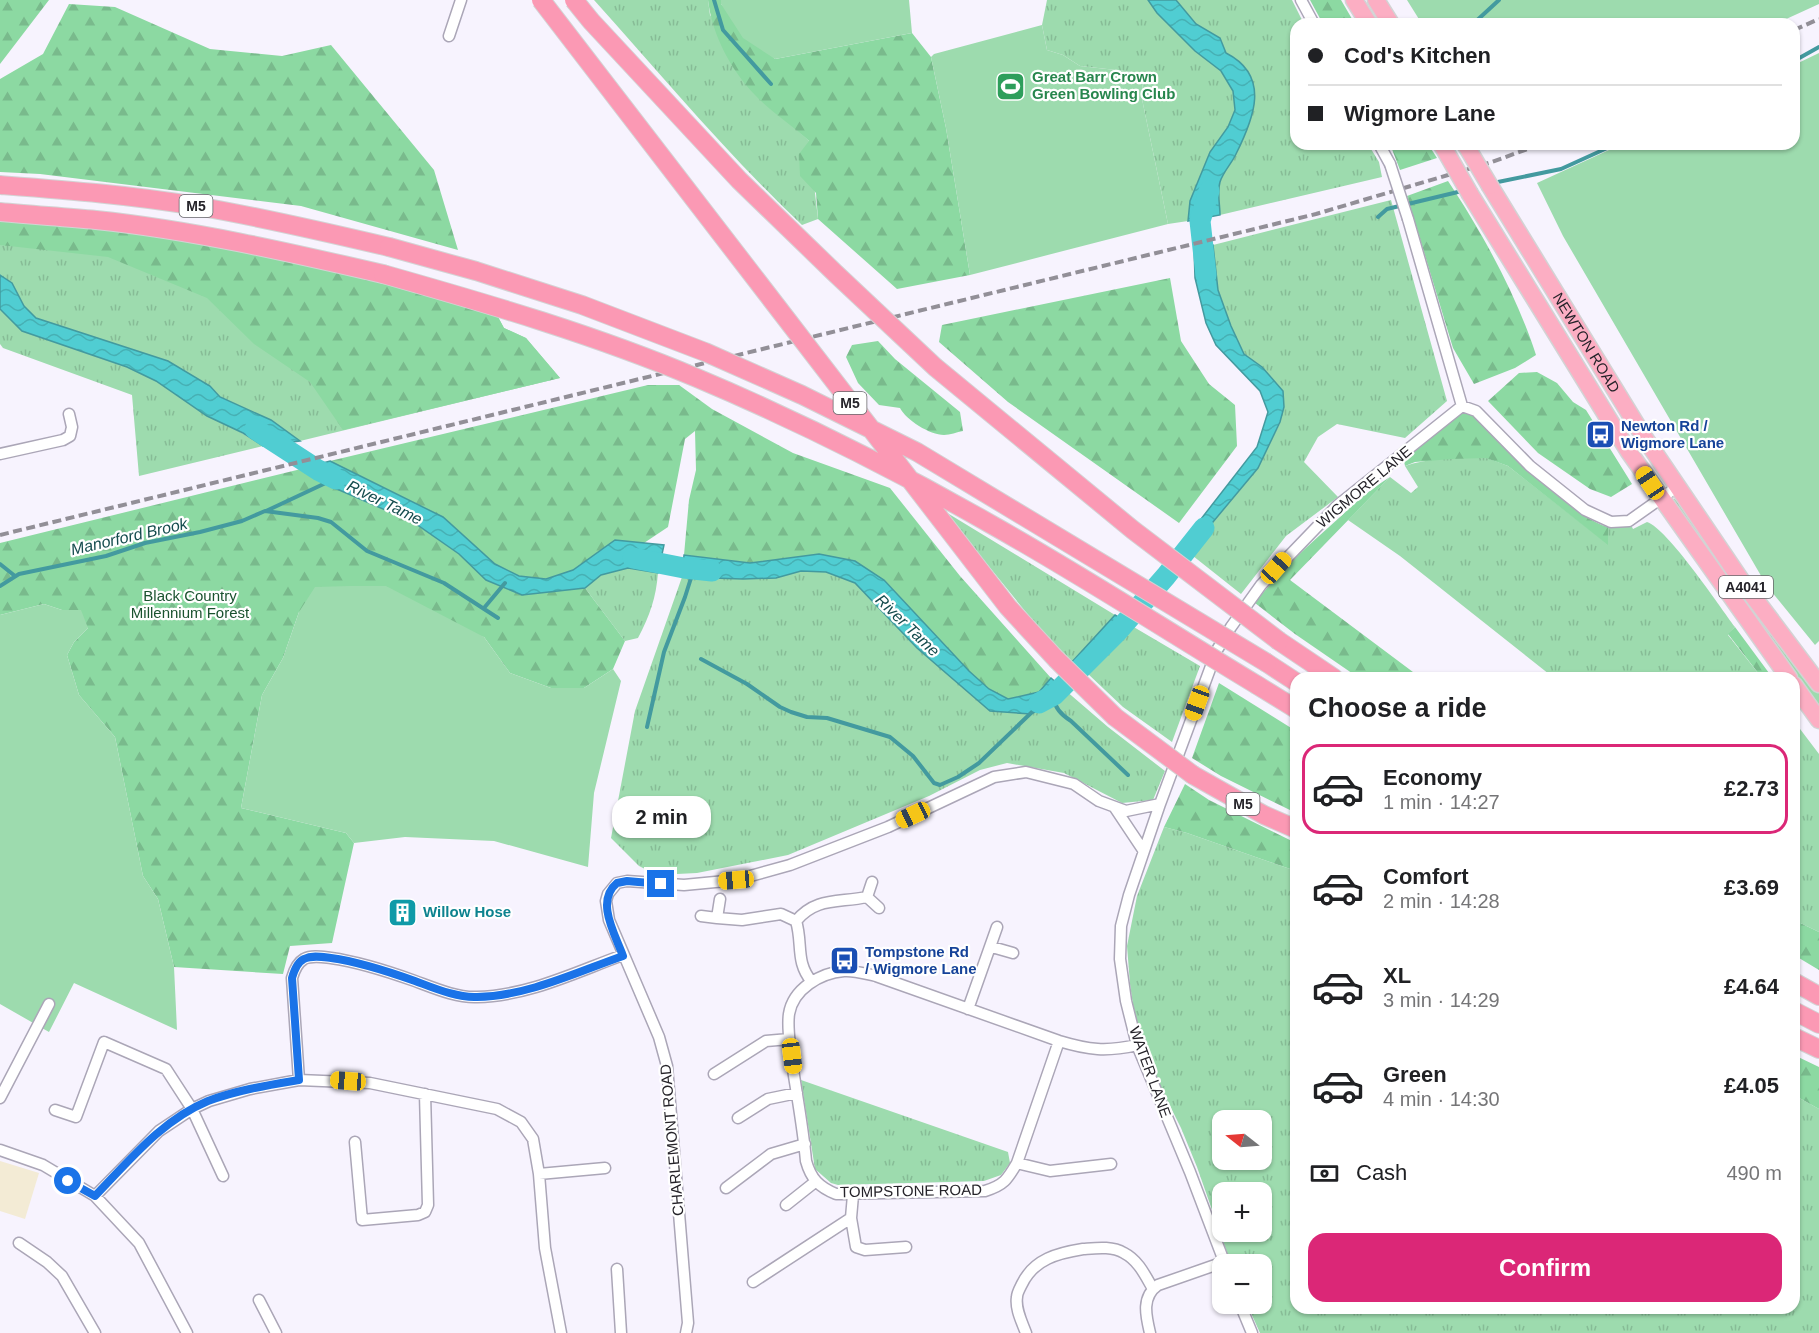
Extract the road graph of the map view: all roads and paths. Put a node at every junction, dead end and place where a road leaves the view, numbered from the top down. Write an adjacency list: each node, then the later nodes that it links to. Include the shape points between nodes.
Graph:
1 (461, 0): 10 (street)
2 (541, 0): 30 (highway, M5, bridge, via 1008,607 1115,717 1192,775)
3 (574, 0): 21 (highway, bridge, via 739,180 935,367 1133,530)
4 (1301, 0): 7 (street)
5 (1354, 0): 8 (highway)
6 (1376, 0): 9 (highway)
7 (1311, 18)
8 (1365, 18)
9 (1386, 18)
10 (449, 36)
11 (1382, 150): 16 (street, bridge, via 1408,219)
12 (1444, 150): 20 (highway, NEWTON ROAD / A4041, bridge)
13 (1469, 150): 19 (highway, NEWTON ROAD / A4041, bridge)
14 (0, 185): 23 (highway, M5, bridge, via 194,206 293,224 476,271 705,351 917,452)
15 (0, 212): 26 (highway, M5, bridge, via 96,220 291,252 383,274 574,331 696,378 916,483 995,526)
16 (1462, 406): 20 (street, via 1476,411 1530,466 1585,510 1611,522 1629,520); 28 (street, WIGMORE LANE, via 1338,505 1261,585 1217,651)
17 (69, 414): 18 (street, via 70,436)
18 (0, 454)
19 (1677, 487): 20 (street); 24 (highway, NEWTON ROAD / A4041)
20 (1660, 499): 22 (highway, NEWTON ROAD / A4041)
21 (1325, 672)
22 (1785, 672)
23 (1290, 678)
24 (1819, 684)
25 (1800, 693): 27 (highway)
26 (1290, 705)
27 (1819, 720)
28 (1160, 804): 29 (street, via 1135,810); 31 (street, WATER LANE)
29 (1115, 808): 31 (street); 42 (street, CHARLEMONT ROAD, via 1074,784 1026,772 994,777 888,827 790,865 736,880 684,885 617,883 606,901)
30 (1290, 826)
31 (1143, 850): 53 (street, WATER LANE, via 1120,940 1126,1001)
32 (873, 882): 33 (street)
33 (867, 897): 35 (street); 38 (street, via 821,903)
34 (720, 898): 37 (street)
35 (879, 908)
36 (700, 916): 37 (street)
37 (717, 918): 38 (street, via 742,920 781,914)
38 (796, 921): 43 (street, via 802,966)
39 (997, 927): 40 (street)
40 (992, 947): 41 (street); 47 (street)
41 (1013, 953)
42 (623, 956): 56 (street, via 534,987 475,998 347,960 315,956 303,959 292,978); 91 (street, CHARLEMONT ROAD, via 659,1037 667,1066)
43 (812, 982): 47 (street, via 844,971 862,973); 50 (street, via 799,991 793,1002)
44 (1800, 985): 45 (highway)
45 (1819, 996)
46 (49, 1004): 59 (street)
47 (968, 1009): 52 (street)
48 (1800, 1014): 49 (highway)
49 (1819, 1024)
50 (789, 1039): 55 (street, via 766,1041); 57 (street)
51 (1800, 1040): 54 (highway)
52 (1059, 1041): 53 (street, via 1106,1051); 66 (street, TOMPSTONE ROAD)
53 (1137, 1045): 79 (street, WATER LANE)
54 (1819, 1049)
55 (714, 1074)
56 (299, 1080): 58 (street, via 370,1083); 60 (street, via 250,1089)
57 (797, 1093): 62 (street, via 768,1099); 64 (street)
58 (425, 1094): 63 (street, via 425,1212 362,1220); 69 (street, via 497,1108 522,1122 533,1139)
59 (0, 1098)
60 (192, 1109): 61 (street, via 166,1069 104,1042 76,1117); 70 (street); 74 (street, via 159,1131)
61 (55, 1110)
62 (738, 1118)
63 (355, 1142)
64 (805, 1144): 71 (street, via 806,1161); 72 (street, via 771,1154)
65 (0, 1150): 74 (street, via 43,1165)
66 (1017, 1163): 67 (street, via 1050,1171); 73 (street, TOMPSTONE ROAD, via 1008,1179 985,1191)
67 (1111, 1164)
68 (605, 1167): 69 (street)
69 (539, 1174): 89 (street, via 545,1248)
70 (223, 1176)
71 (815, 1182): 73 (street, TOMPSTONE ROAD, via 836,1194); 75 (street)
72 (726, 1188)
73 (853, 1195): 76 (street)
74 (95, 1196): 87 (street, via 139,1243)
75 (786, 1205)
76 (851, 1218): 78 (street, via 856,1247 865,1250); 82 (street)
77 (20, 1243): 86 (street, via 62,1276)
78 (906, 1246)
79 (1222, 1254)
80 (1212, 1267): 83 (street)
81 (617, 1269): 90 (street)
82 (753, 1282)
83 (1153, 1289): 92 (street, via 1135,1260 1120,1250 1096,1248 1051,1256 1027,1274 1017,1297); 93 (street, via 1146,1303)
84 (259, 1300): 88 (street)
85 (1244, 1314): 94 (street)
86 (95, 1333)
87 (187, 1333)
88 (276, 1333)
89 (561, 1333)
90 (621, 1333)
91 (686, 1333)
92 (1026, 1333)
93 (1149, 1333)
94 (1252, 1333)

